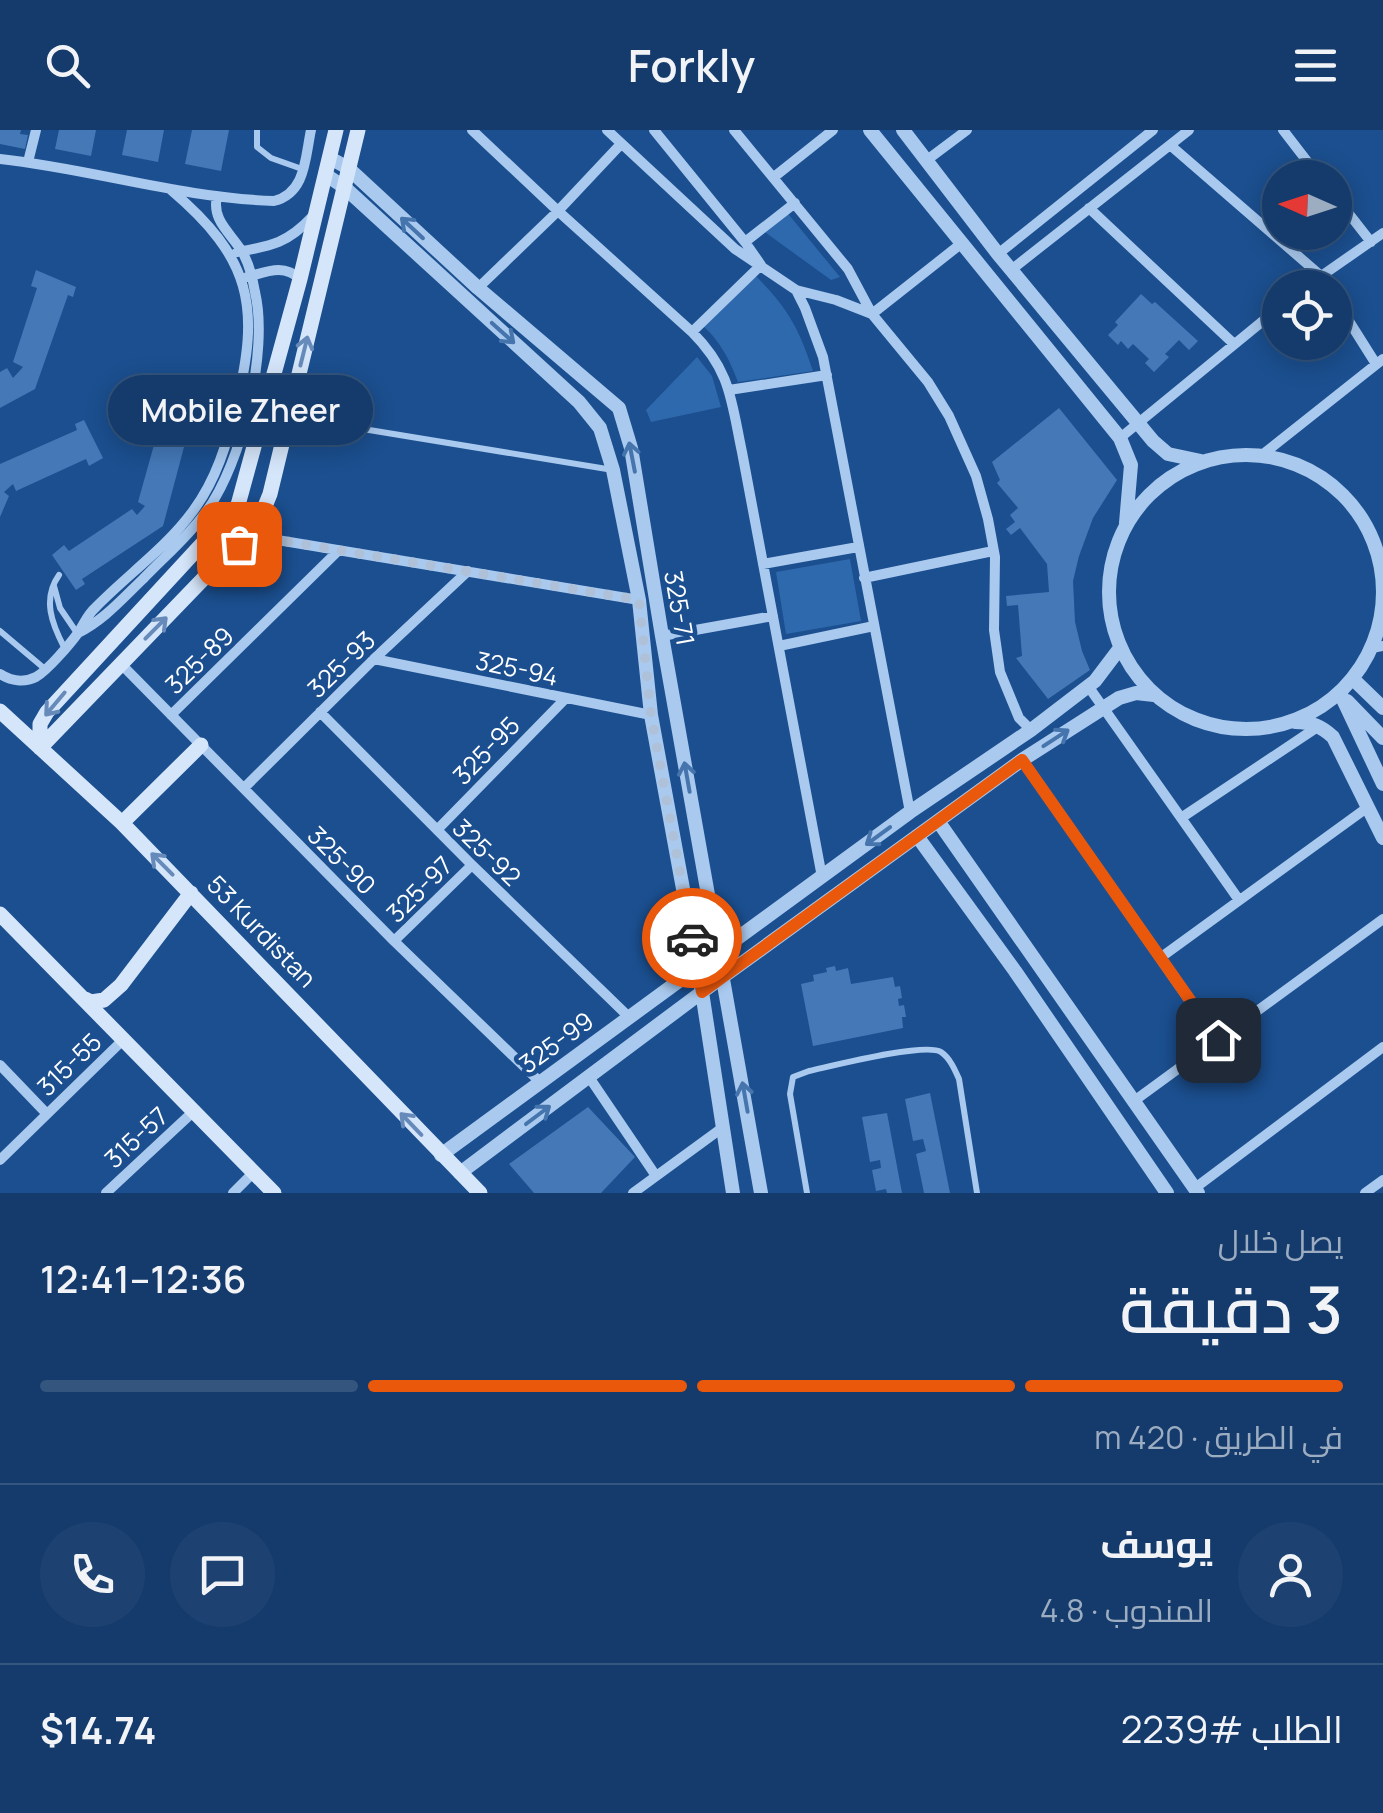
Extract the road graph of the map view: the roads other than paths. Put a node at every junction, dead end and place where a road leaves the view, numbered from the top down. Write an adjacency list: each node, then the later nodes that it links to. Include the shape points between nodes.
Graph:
1 (36, 130): 23 (street)
2 (257, 130): 25 (lane, via 257,147)
3 (311, 130): 25 (street)
4 (336, 130): 19 (main road)
5 (358, 130): 24 (main road)
6 (472, 130): 34 (street)
7 (607, 130): 17 (street)
8 (654, 130): 37 (street)
9 (734, 130): 27 (street)
10 (833, 130): 27 (street)
11 (870, 130): 39 (street)
12 (903, 130): 21 (street)
13 (967, 130): 21 (street)
14 (1153, 130): 41 (street)
15 (1188, 130): 18 (street)
16 (1283, 130): 22 (street)
17 (621, 144): 34 (street); 42 (street)
18 (1170, 144): 32 (street); 44 (street)
19 (330, 158): 24 (street, 325-71); 26 (main road)
20 (0, 159): 23 (street)
21 (927, 160): 41 (street)
22 (1306, 160)
23 (28, 162): 29 (street)
24 (348, 168): 28 (main road); 48 (street, 325-71, one-way to 24)
25 (302, 169): 30 (street, via 300,183 285,198)
26 (326, 174): 28 (street, 325-71); 33 (main road)
27 (774, 178): 31 (street)
28 (344, 188): 58 (main road, one-way to 28); 63 (street, 325-71, one-way to 63, via 579,402 600,428)
29 (171, 190): 30 (street); 40 (street)
30 (217, 196): 40 (street, via 218,220)
31 (795, 202): 37 (street); 50 (street, via 848,269)
32 (1090, 208): 43 (street); 54 (street)
33 (317, 211): 40 (street, via 279,244); 47 (main road)
34 (558, 211): 48 (street); 53 (street)
35 (1352, 218): 38 (street)
36 (1383, 233): 38 (street)
37 (745, 242): 42 (street)
38 (1371, 242): 45 (street)
39 (962, 243): 50 (street); 60 (street)
40 (236, 252): 46 (street)
41 (998, 254): 43 (street)
42 (760, 265): 49 (street); 53 (street)
43 (1011, 270): 59 (street)
44 (1314, 270)
45 (1328, 270)
46 (246, 278): 47 (street, via 280,269); 77 (street, via 253,354 220,464 179,529 92,610)
47 (300, 279): 103 (main road, one-way to 103, via 238,505 47,712)
48 (478, 288): 78 (street, 325-71, one-way to 48, via 619,408)
49 (796, 290): 50 (street); 56 (street)
50 (872, 314): 68 (street, via 949,416 976,476)
51 (1262, 321): 54 (street)
52 (1352, 323): 55 (street)
53 (692, 332): 57 (street, via 712,352)
54 (1234, 344): 59 (street)
55 (1380, 362): 61 (street)
56 (827, 375): 57 (street); 66 (street)
57 (729, 390): 69 (street)
58 (288, 416): 63 (lane); 65 (main road, via 270,494)
59 (1137, 422): 60 (street); 62 (street, via 1168,454)
60 (1120, 438): 64 (street, via 1130,465)
61 (1262, 455): 62 (street); 73 (street, via 1304,467 1341,492 1368,527 1382,569)
62 (1202, 461): 64 (street, via 1159,486)
63 (613, 470): 72 (street, 325-71)
64 (1126, 524): 82 (street, via 1111,564 1109,607)
65 (247, 535): 67 (street); 84 (main road, one-way to 65)
66 (858, 548): 69 (street); 71 (street)
67 (340, 550): 70 (street); 96 (street, 325-89)
68 (994, 552): 71 (street); 100 (street, via 1000,672 1018,718)
69 (763, 564): 74 (street)
70 (468, 572): 72 (street); 83 (street, 325-93)
71 (864, 578): 75 (street)
72 (639, 600): 97 (street, 325-71)
73 (1382, 614): 80 (street)
74 (773, 616): 78 (street); 79 (street)
75 (874, 626): 79 (street); 108 (street)
76 (0, 632): 85 (lane)
77 (78, 633): 81 (street); 81 (lane, via 60,608 56,579 49,600)
78 (662, 636): 122 (street, 325-71, one-way to 78)
79 (778, 646): 116 (street)
80 (1378, 647): 87 (street)
81 (64, 648): 85 (street)
82 (1120, 648): 88 (street, 325-99); 90 (street)
83 (374, 658): 91 (street, 325-94); 95 (street, 325-93)
84 (121, 664): 96 (street, 325-90); 103 (main road)
85 (45, 669): 86 (street, via 26,680)
86 (0, 674)
87 (1353, 679): 89 (street); 93 (street)
88 (1088, 686): 92 (street); 100 (street, 325-99)
89 (1340, 693): 98 (street); 101 (street); 105 (street)
90 (1154, 695): 92 (street, via 1136,693); 98 (street, via 1220,728 1258,730)
91 (565, 699): 97 (street, 325-94); 112 (street, 325-95)
92 (1102, 708): 104 (street, one-way to 92); 109 (street)
93 (1383, 708)
94 (0, 712): 103 (main road, 53 Kurdistan)
95 (320, 712): 106 (street, 325-93); 112 (street, 325-92)
96 (172, 715): 102 (street, 325-90)
97 (651, 715): 124 (street, 325-71)
98 (1294, 722): 99 (street)
99 (1319, 726): 107 (street, via 1339,746); 109 (street)
100 (1031, 730): 108 (street, 325-99)
101 (1383, 738)
102 (201, 745): 106 (street, 325-90); 111 (main road)
103 (40, 748): 111 (main road, 53 Kurdistan)
104 (1022, 760): 110 (street); 123 (street)
105 (1383, 784)
106 (244, 788): 121 (street, 325-90)
107 (1368, 806): 114 (street); 118 (street)
108 (910, 812): 116 (street, 325-99, one-way to 116)
109 (1181, 818): 118 (street)
110 (938, 820): 113 (street); 135 (street)
111 (122, 823): 117 (main road, 53 Kurdistan, one-way to 111)
112 (436, 830): 115 (street, 325-92)
113 (917, 836): 125 (street); 157 (street)
114 (1383, 838)
115 (472, 865): 121 (street, 325-97); 128 (street, 325-92)
116 (822, 876): 122 (street, 325-99)
117 (191, 893): 127 (main road, via 121,985 104,1000); 140 (main road, 53 Kurdistan, one-way to 117)
118 (1239, 900): 123 (street)
119 (1, 915): 127 (main road)
120 (1383, 919): 130 (street)
121 (394, 941): 134 (street, 325-90)
122 (718, 951): 124 (street, 325-99); 125 (street, 325-71)
123 (1160, 958): 130 (street)
124 (697, 966): 126 (street, 325-71); 128 (street, 325-99)
125 (724, 976): 126 (street); 154 (street, 325-71, one-way to 125)
126 (702, 992): 133 (street); 138 (street, 325-71)
127 (84, 1000): 129 (main road)
128 (629, 1017): 134 (street, 325-99)
129 (124, 1039): 136 (main road); 137 (street, 315-55)
130 (1218, 1040): 135 (street)
131 (1383, 1047): 147 (street)
132 (0, 1066): 137 (street)
133 (589, 1077): 141 (street, one-way to 133); 145 (street)
134 (539, 1081): 139 (street, 325-99)
135 (1134, 1101): 147 (street)
136 (194, 1111): 143 (main road); 148 (street, 315-57)
137 (48, 1114): 142 (street, 315-55)
138 (722, 1128): 145 (street); 153 (street, 325-71)
139 (466, 1136): 140 (street, 325-99); 141 (street, via 469,1150)
140 (441, 1155): 144 (main road, 53 Kurdistan)
141 (482, 1157): 144 (street)
142 (0, 1160)
143 (254, 1172): 149 (street); 150 (main road)
144 (460, 1173): 151 (main road, 53 Kurdistan)
145 (656, 1176): 152 (street)
146 (1383, 1180): 158 (street)
147 (1196, 1191)
148 (106, 1193)
149 (233, 1193)
150 (274, 1193)
151 (480, 1193)
152 (633, 1193)
153 (733, 1193)
154 (761, 1193)
155 (807, 1193): 156 (lane, via 792,1077 921,1048 940,1051 959,1078)
156 (977, 1193)
157 (1167, 1193)
158 (1365, 1193)

